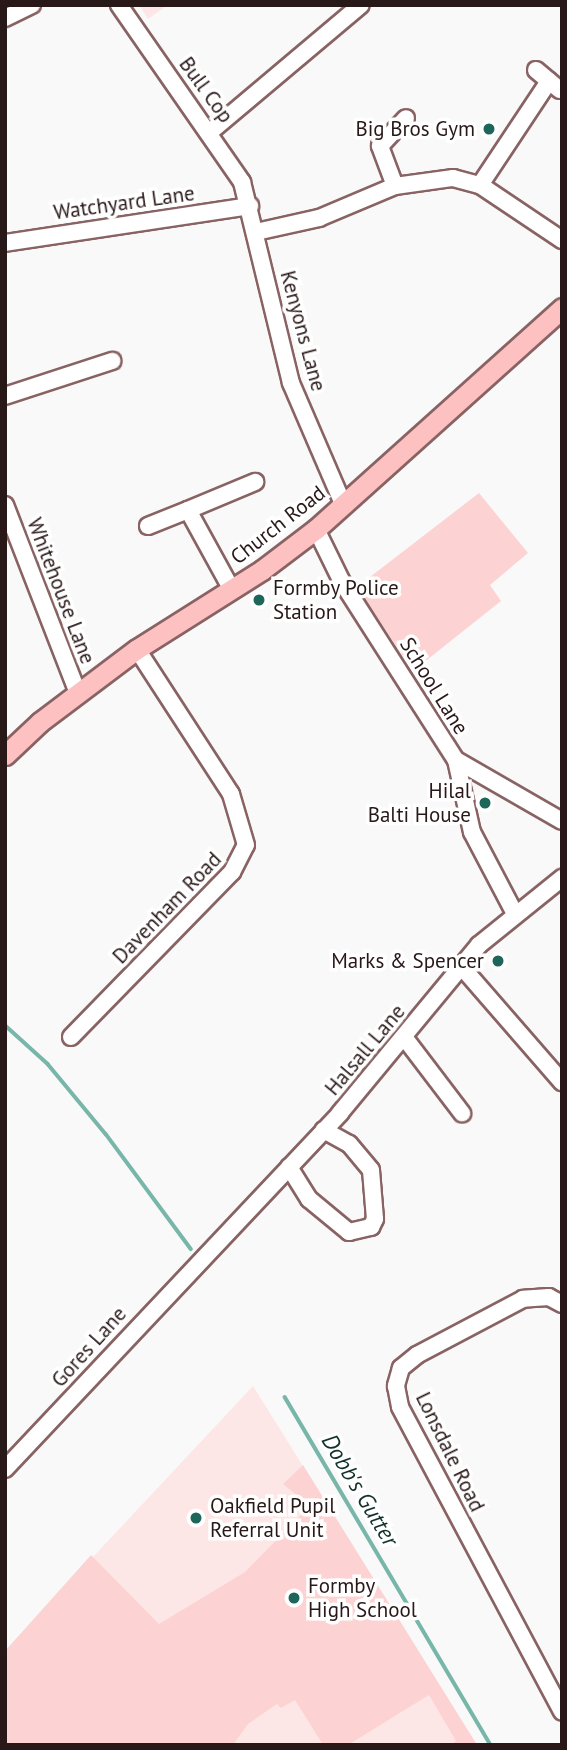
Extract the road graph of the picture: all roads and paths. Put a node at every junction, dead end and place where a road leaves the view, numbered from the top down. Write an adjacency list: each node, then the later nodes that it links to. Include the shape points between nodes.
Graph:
1 (32, 5): 4 (street)
2 (119, 5): 7 (street, Bull Cop)
3 (361, 5): 7 (street)
4 (5, 18)
5 (549, 80): 8 (street)
6 (406, 118): 9 (street, via 380,146)
7 (210, 132): 10 (street, Bull Cop, via 232,162)
8 (480, 185): 9 (street, via 453,178); 12 (street)
9 (395, 186): 11 (street, via 319,218)
10 (250, 205): 11 (street, Kenyons Lane); 13 (street, Watchyard Lane)
11 (256, 232): 18 (street, Kenyons Lane, via 291,383)
12 (562, 240)
13 (5, 243)
14 (562, 308): 18 (main road, Church Road)
15 (112, 361): 16 (street)
16 (5, 396)
17 (255, 482): 20 (street)
18 (343, 504): 22 (main road, Church Road)
19 (5, 505): 25 (street, Whitehouse Lane)
20 (188, 510): 21 (street); 23 (street)
21 (148, 526)
22 (316, 529): 23 (main road, Church Road); 27 (street, School Lane, via 342,582)
23 (232, 590): 24 (main road, Church Road)
24 (137, 649): 25 (main road, Church Road); 32 (street, Davenham Road, via 231,794 246,845 232,872)
25 (78, 693): 26 (main road, Church Road)
26 (5, 755)
27 (456, 760): 28 (street, School Lane); 30 (street, via 472,832)
28 (562, 821)
29 (562, 878): 30 (street, Halsall Lane)
30 (515, 914): 31 (street, Halsall Lane)
31 (461, 966): 33 (street, Halsall Lane); 34 (street)
32 (71, 1037)
33 (404, 1037): 35 (street); 36 (street, Halsall Lane)
34 (562, 1082)
35 (462, 1113)
36 (324, 1130): 37 (street, Halsall Lane); 37 (street, via 349,1144 368,1165 375,1219 371,1227 358,1234 349,1232 309,1199)
37 (289, 1167): 38 (street, Halsall Lane)
38 (205, 1255): 40 (street, Gores Lane)
39 (562, 1304): 41 (street, Lonsdale Road, via 549,1297 523,1299 417,1354 401,1368 396,1386 400,1407)
40 (5, 1469)
41 (562, 1712)

